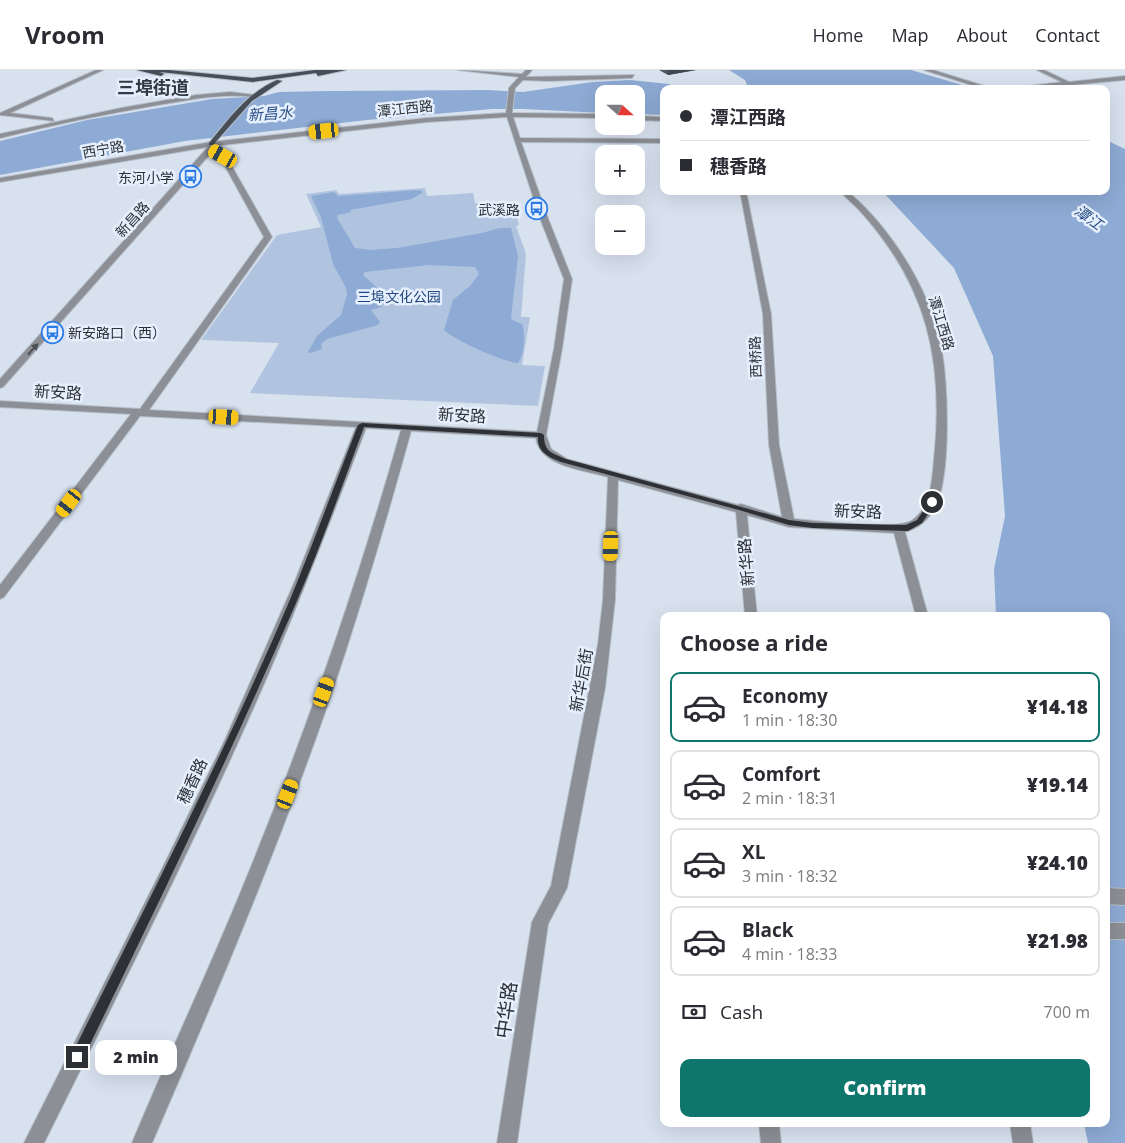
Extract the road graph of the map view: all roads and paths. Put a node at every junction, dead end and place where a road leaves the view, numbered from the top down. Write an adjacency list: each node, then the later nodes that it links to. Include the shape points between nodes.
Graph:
1 (100, 70): 21 (street)
2 (140, 70): 14 (main road)
3 (152, 70): 13 (main road)
4 (327, 70): 13 (main road)
5 (343, 70): 20 (main road, via 277,81)
6 (461, 70): 11 (street)
7 (529, 70): 11 (street)
8 (927, 70): 17 (street)
9 (1040, 70): 15 (street)
10 (632, 76): 11 (street)
11 (524, 77): 22 (street, via 512,88)
12 (1125, 78): 15 (street)
13 (258, 80): 16 (main road)
14 (225, 83): 16 (main road); 19 (street, via 218,91)
15 (1068, 83): 18 (street)
16 (239, 85): 20 (main road)
17 (978, 85)
18 (1048, 85)
19 (200, 96): 20 (street, via 234,93); 26 (street)
20 (253, 96): 30 (main road)
21 (2, 114): 26 (street)
22 (509, 115): 23 (street, 潭江西路); 28 (street); 30 (street, 潭江西路, via 427,120)
23 (595, 116)
24 (645, 118): 25 (street)
25 (660, 119)
26 (62, 122): 27 (street)
27 (0, 136)
28 (517, 140): 29 (street); 40 (street, via 568,280)
29 (660, 141)
30 (211, 147): 31 (street, 西宁路); 34 (street, 新昌路, via 193,159); 35 (street, 新昌路, one-way to 30); 37 (street, via 223,156 268,237)
31 (0, 180)
32 (744, 195): 44 (street, 西桥路, via 767,314 774,445)
33 (849, 195): 43 (street, 潭江西路, via 868,214 915,285 937,349 941,396 939,464 935,494)
34 (0, 373)
35 (0, 385)
36 (0, 404): 37 (street, 新安路)
37 (139, 413): 38 (street, 新安路); 47 (street)
38 (362, 425): 39 (street, 新安路); 57 (street, 穗香路, via 257,683 146,919)
39 (407, 428): 40 (street, 新安路); 58 (street, via 354,607 295,776 219,966)
40 (541, 435): 41 (street, 新安路, via 541,445 554,457)
41 (613, 475): 42 (street, 新安路); 50 (street, 新华后街, via 605,644)
42 (742, 508): 44 (street, 新安路); 48 (street, 新华路)
43 (923, 518): 45 (street, via 915,525); 46 (street, 潭江西路, via 910,538)
44 (789, 523): 45 (street, 新安路)
45 (899, 529): 46 (street)
46 (908, 561): 49 (street)
47 (0, 594)
48 (751, 612)
49 (921, 612)
50 (559, 888): 59 (street, 中华路, via 540,922)
51 (1110, 896): 52 (street)
52 (1125, 897)
53 (1110, 930): 54 (street)
54 (1125, 931)
55 (769, 1127): 60 (street)
56 (1020, 1127): 61 (street)
57 (34, 1143)
58 (142, 1143)
59 (507, 1143)
60 (771, 1143)
61 (1023, 1143)

